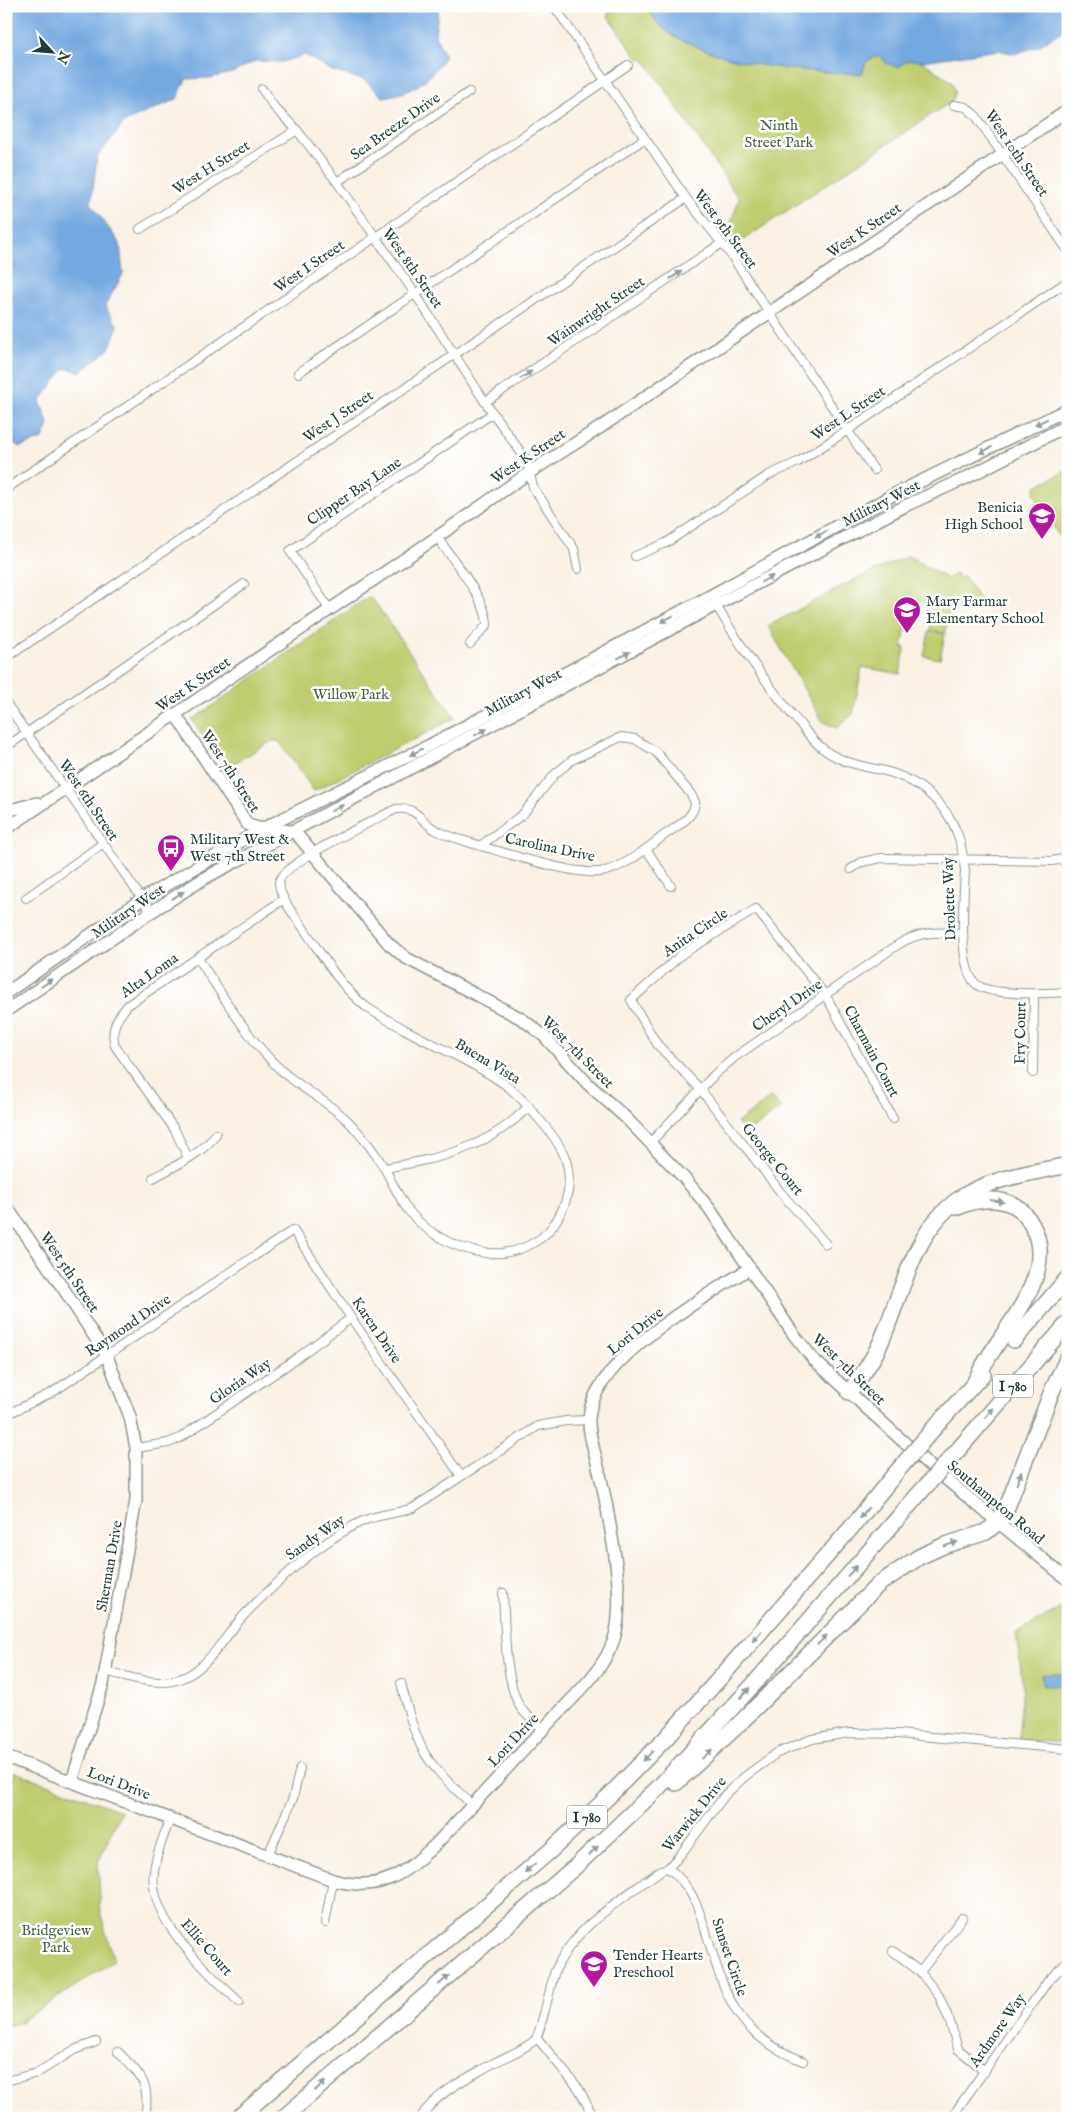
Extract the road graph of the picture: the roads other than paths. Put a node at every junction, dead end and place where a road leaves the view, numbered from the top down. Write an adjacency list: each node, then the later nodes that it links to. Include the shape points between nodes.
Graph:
1 (554, 6): 3 (street, West 9th Street)
2 (628, 66): 3 (street, West I Street)
3 (604, 82): 9 (street, West 9th Street); 14 (street, West I Street)
4 (262, 89): 8 (street, West 8th Street, via 274,107)
5 (468, 92): 11 (street, Sea Breeze Drive)
6 (954, 105): 10 (street, West 10th Street, via 960,104 972,111)
7 (1068, 110): 10 (street, West K Street)
8 (297, 130): 11 (street, West 8th Street); 13 (street, West H Street)
9 (644, 139): 12 (street, West 9th Street); 18 (street)
10 (1002, 154): 16 (street, West 10th Street); 19 (street, West K Street)
11 (337, 182): 14 (street, West 8th Street)
12 (686, 198): 15 (street, West 9th Street); 20 (street, West J Street)
13 (140, 229)
14 (376, 238): 18 (street, West 8th Street); 29 (street, West I Street)
15 (722, 244): 19 (street, West 9th Street); 22 (street, Wainwright Street, one-way to 15)
16 (1068, 251)
17 (1068, 281): 26 (street, West L Street)
18 (416, 295): 20 (street, West 8th Street); 21 (street)
19 (770, 313): 26 (street, West 9th Street); 28 (street, West K Street)
20 (455, 354): 22 (street, West 8th Street); 37 (street, West J Street)
21 (298, 374)
22 (485, 402): 24 (street, West 8th Street)
23 (1068, 409): 34 (street, Military West, one-way to 34, via 885,500)
24 (493, 413): 28 (street, West 8th Street, via 527,461); 35 (street, Clipper Bay Lane, via 290,551)
25 (1068, 425): 34 (street, Military West, one-way to 25)
26 (848, 430): 27 (street, West 9th Street); 31 (street, West L Street, via 798,462 769,475 666,543)
27 (874, 470)
28 (530, 472): 30 (street, West K Street); 32 (street, West 8th Street, via 533,487 574,549)
29 (6, 489)
30 (437, 537): 35 (street, West K Street); 36 (street, via 488,615 487,624)
31 (636, 556)
32 (578, 569)
33 (244, 584): 40 (street)
34 (713, 600): 46 (street, Military West, one-way to 46); 47 (street, Military West, one-way to 34); 52 (street, Drolette Way, via 749,658 814,741 841,760 904,778 931,796 952,822)
35 (330, 610): 39 (street, West K Street)
36 (470, 644)
37 (6, 658)
38 (6, 703): 40 (street, West 6th Street)
39 (175, 714): 42 (street, West K Street); 46 (street, West 7th Street, via 248,825)
40 (26, 732): 41 (street); 42 (street, West 6th Street)
41 (6, 747)
42 (65, 788): 43 (street, West K Street); 48 (street, West 6th Street)
43 (48, 799): 44 (street); 45 (street, West K Street)
44 (6, 812)
45 (6, 829)
46 (262, 830): 47 (street, West 7th Street); 57 (street, Military West)
47 (294, 831): 51 (street, West 7th Street); 59 (street, Military West, one-way to 47, via 205,878)
48 (102, 844): 56 (street); 57 (street, West 6th Street)
49 (480, 846): 50 (street, Carolina Drive, via 586,872 616,867); 50 (street, Carolina Drive, via 523,814 554,774 572,760 621,737 635,739 656,752 695,802 689,817); 51 (street, Carolina Drive, via 434,828 406,808 396,809)
50 (646, 849): 55 (street)
51 (313, 852): 58 (street, Buena Vista, via 282,874 279,883); 72 (street, West 7th Street, via 389,944 406,958 522,1019 544,1036 588,1084)
52 (963, 858): 53 (street, via 1052,861); 54 (street, via 881,858 862,862); 60 (street, Drolette Way)
53 (1068, 858)
54 (851, 869)
55 (671, 886)
56 (26, 898)
57 (142, 899): 59 (street, West 6th Street); 62 (street, Military West)
58 (284, 899): 61 (street, Alta Loma); 69 (street, Buena Vista, via 330,968 358,1000 375,1013 498,1080)
59 (151, 912): 66 (street, Military West, one-way to 59)
60 (963, 933): 64 (street, Drolette Way, via 968,965 975,983 982,988); 65 (street, Cheryl Drive, via 916,935)
61 (198, 958): 73 (street, Alta Loma, via 128,1006 118,1017 113,1030 115,1046 175,1130); 75 (street, Buena Vista, via 268,1057 295,1082 349,1122)
62 (6, 992)
63 (1068, 992): 64 (street, Drolette Way)
64 (1034, 994): 67 (street, Fry Court)
65 (826, 996): 68 (street, Cheryl Drive, via 735,1057); 68 (street, Anita Circle, via 756,909 682,954 631,1000 658,1044); 70 (street, Charmain Court)
66 (6, 1010)
67 (1033, 1073)
68 (701, 1090): 72 (street, Cheryl Drive); 79 (street, George Court, via 782,1194)
69 (528, 1106): 75 (street, via 506,1126 472,1146 434,1159); 75 (street, Buena Vista, via 562,1151 570,1178 564,1207 557,1221 536,1242 523,1248 509,1252 483,1252 432,1233 409,1211)
70 (893, 1120)
71 (216, 1134): 73 (street)
72 (650, 1143): 81 (street, West 7th Street, via 709,1208)
73 (188, 1158): 76 (street)
74 (1068, 1165): 78 (highway, via 978,1189 960,1198)
75 (384, 1168)
76 (153, 1178)
77 (6, 1206): 85 (street, West 5th Street)
78 (936, 1222): 87 (highway, one-way to 87, via 962,1206 1000,1200 1029,1216 1043,1237 1047,1251 1043,1282 984,1363); 88 (highway, via 912,1259 871,1362)
79 (826, 1244)
80 (262, 1251): 83 (street, Karen Drive, via 293,1230); 85 (street, Raymond Drive)
81 (750, 1268): 88 (street, West 7th Street, via 794,1335 814,1360); 90 (street, Lori Drive, via 671,1320 621,1359 599,1387 590,1405)
82 (1068, 1278): 87 (highway, I 780)
83 (351, 1318): 91 (street, Gloria Way, via 180,1438); 93 (street, Karen Drive)
84 (1068, 1323): 106 (highway, I 780, one-way to 84, bridge, via 703,1741)
85 (107, 1356): 89 (street, Raymond Drive, via 53,1392); 91 (street, Sherman Drive, via 130,1417)
86 (1068, 1357): 94 (highway, one-way to 86)
87 (976, 1380): 123 (highway, I 780, one-way to 123, bridge, via 728,1669 608,1797)
88 (849, 1392): 92 (street, West 7th Street)
89 (6, 1415)
90 (588, 1420): 93 (street, Sandy Way, via 538,1426); 99 (street, Lori Drive, via 614,1546 618,1623 608,1652 598,1668)
91 (136, 1448): 97 (street, Sherman Drive, via 136,1500)
92 (929, 1464): 94 (street, Southampton Road)
93 (460, 1476): 97 (street, Sandy Way, via 412,1508 369,1519 346,1529 321,1546 283,1577 201,1665 183,1677 172,1681 151,1681)
94 (998, 1522): 95 (street, Southampton Road); 106 (highway, one-way to 94, via 702,1759 879,1584 918,1557 986,1532)
95 (1068, 1580)
96 (503, 1593): 99 (street, via 509,1672 515,1694 523,1711)
97 (105, 1671): 103 (street, Sherman Drive)
98 (401, 1683): 104 (street, via 415,1734 424,1752 440,1774)
99 (544, 1729): 104 (street, Lori Drive)
100 (1068, 1749): 108 (street, Warwick Drive, via 898,1734 849,1733 812,1739 776,1753 744,1777 725,1795)
101 (6, 1757): 103 (street, Lori Drive)
102 (300, 1768): 107 (street, via 293,1798)
103 (72, 1781): 105 (street, Lori Drive)
104 (472, 1805): 109 (street, Lori Drive, via 419,1860 394,1879 363,1884)
105 (170, 1819): 107 (street, Lori Drive); 115 (street, Ellie Court, via 153,1871 158,1904 186,1948)
106 (615, 1830): 124 (highway, I 780, one-way to 106)
107 (267, 1857): 109 (street, Lori Drive)
108 (668, 1868): 116 (street, Warwick Drive, via 602,1914 584,1929 565,1953 553,1979); 119 (street, Sunset Circle, via 695,1897 729,2002 742,2020 767,2042)
109 (333, 1880): 111 (street)
110 (962, 1918): 114 (street)
111 (325, 1923)
112 (893, 1951): 114 (street)
113 (1068, 1961): 120 (street, Ardmore Way, via 1048,1981)
114 (920, 1972): 120 (street, via 939,1996 958,2049)
115 (239, 2002)
116 (537, 2038): 125 (street, via 438,2097); 126 (street, via 575,2083)
117 (96, 2042): 121 (street, via 74,2050 37,2073)
118 (118, 2052): 122 (street, via 139,2074 148,2091)
119 (802, 2061)
120 (985, 2071): 127 (street, Ardmore Way)
121 (6, 2081)
122 (145, 2118)
123 (238, 2118)
124 (283, 2118)
125 (420, 2118)
126 (594, 2118)
127 (951, 2118)

